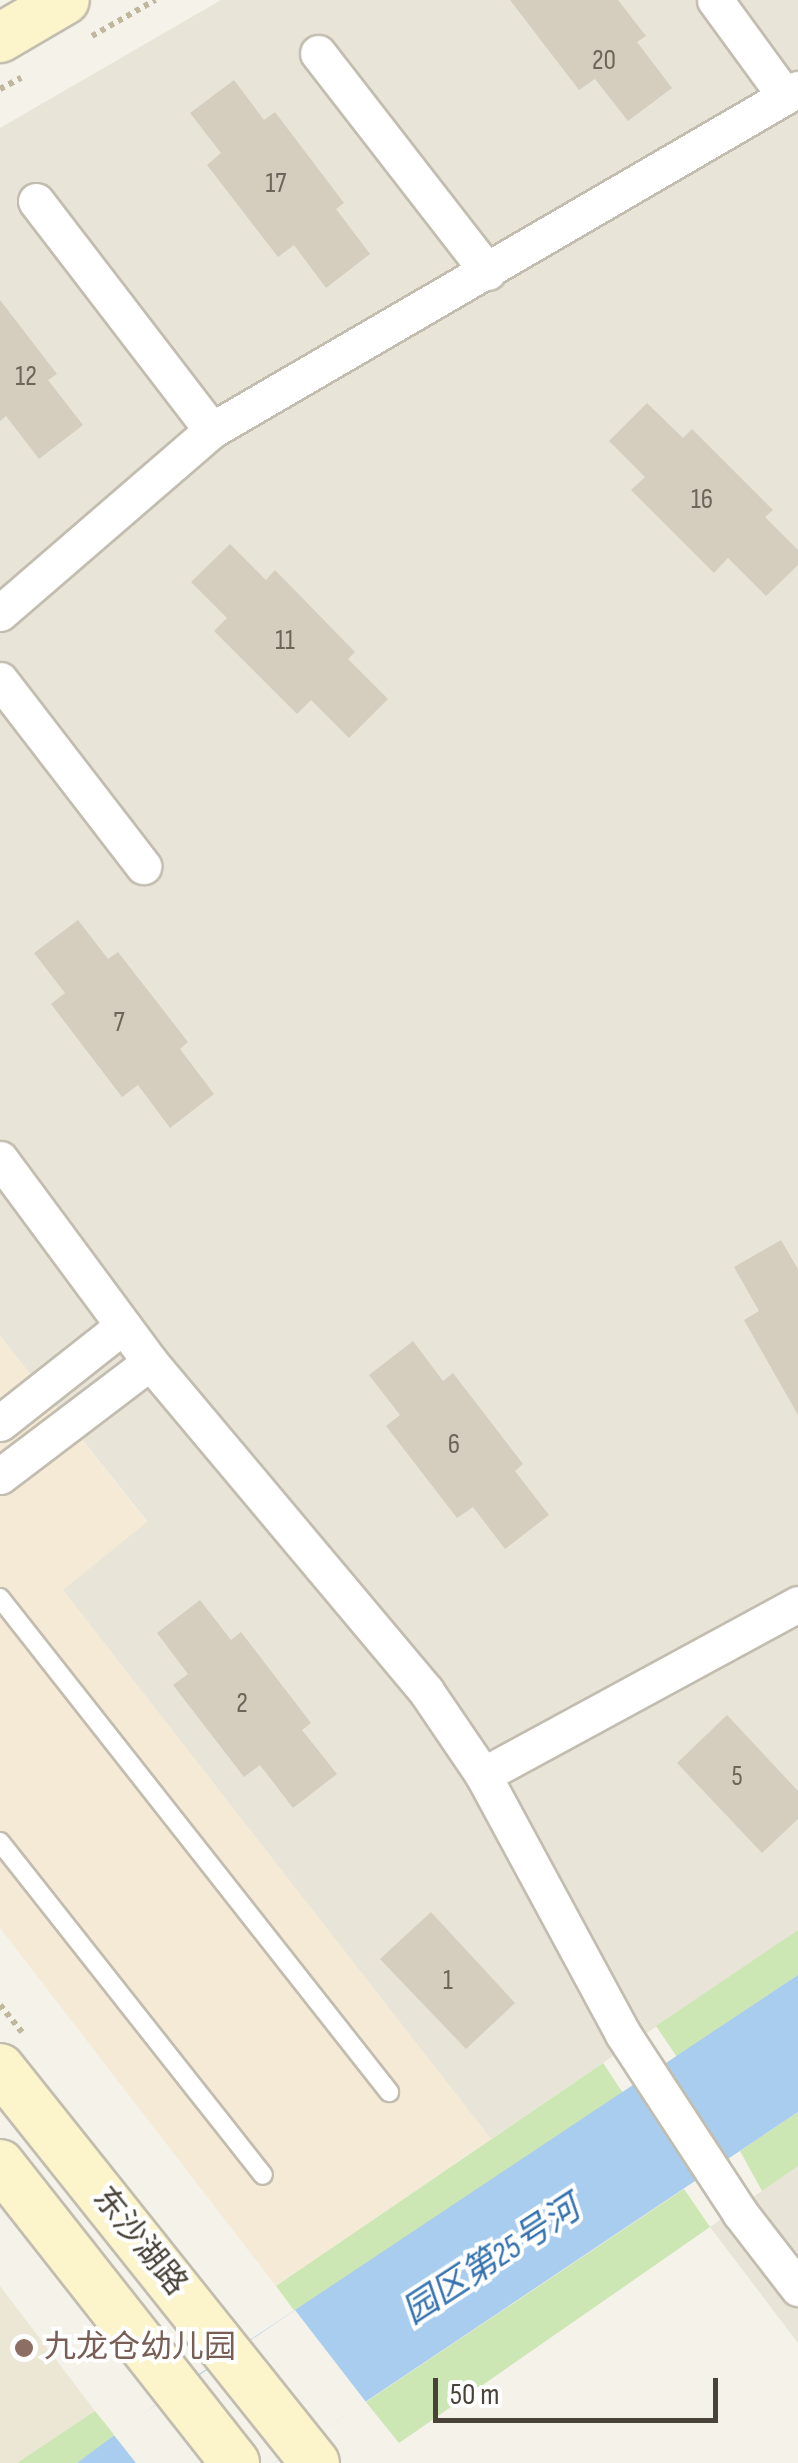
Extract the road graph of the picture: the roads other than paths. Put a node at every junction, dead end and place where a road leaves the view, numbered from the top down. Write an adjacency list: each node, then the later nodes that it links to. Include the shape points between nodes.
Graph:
1 (65, 0): 3 (main road)
2 (715, 0): 5 (street)
3 (0, 38)
4 (318, 53): 7 (street)
5 (792, 92): 7 (street)
6 (36, 202): 8 (street)
7 (488, 272): 8 (street)
8 (212, 430): 9 (street)
9 (0, 614)
10 (0, 680): 11 (street)
11 (143, 866)
12 (0, 1159): 13 (street)
13 (123, 1326): 14 (street); 15 (street)
14 (150, 1362): 16 (street); 19 (street, via 426,1691)
15 (0, 1422)
16 (0, 1476)
17 (0, 1598): 22 (lane)
18 (798, 1604): 19 (street)
19 (483, 1775): 25 (street, via 624,2034)
20 (0, 1842): 24 (lane)
21 (0, 2068): 26 (main road, 东沙湖路)
22 (389, 2092)
23 (0, 2164): 27 (main road, 东沙湖路)
24 (263, 2175)
25 (798, 2288)
26 (308, 2454)
27 (235, 2463)

